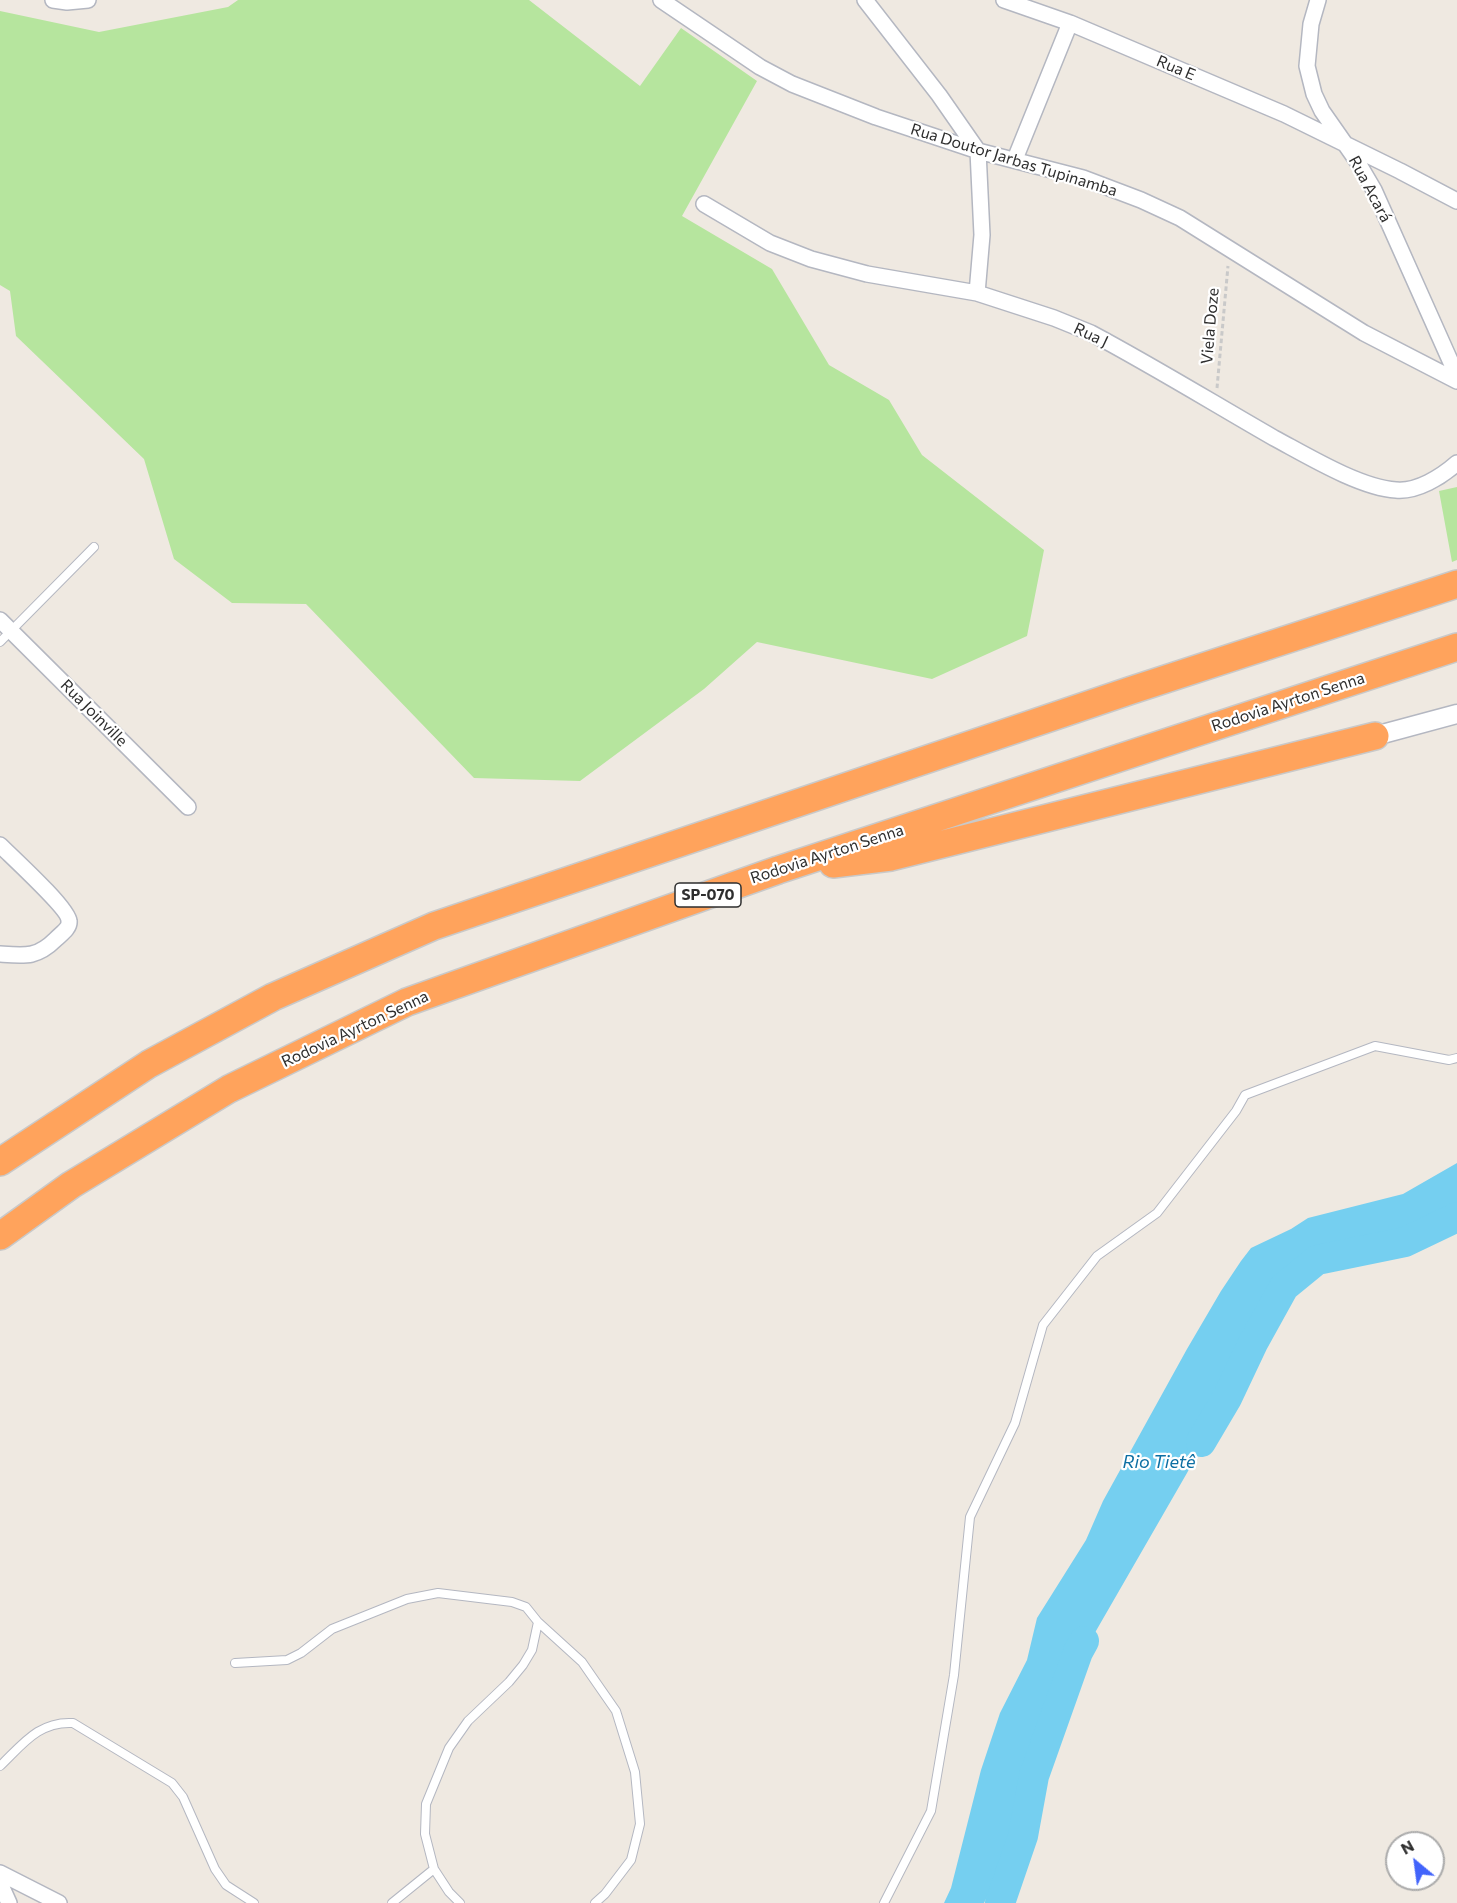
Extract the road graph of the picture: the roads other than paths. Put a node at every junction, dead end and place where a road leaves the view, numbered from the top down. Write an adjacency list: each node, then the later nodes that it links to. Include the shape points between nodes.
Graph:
1 (52, 0): 2 (street)
2 (88, 0)
3 (661, 0): 9 (street, Rua Doutor Jarbas Tupinamba, via 792,84)
4 (865, 0): 9 (street)
5 (1004, 0): 7 (street, Rua E)
6 (1318, 0): 8 (street, Rua Acará, via 1307,66 1322,111)
7 (1070, 23): 8 (street, Rua E); 10 (street)
8 (1345, 144): 11 (street, Rua E); 14 (street, Rua Acará, via 1374,190)
9 (978, 151): 10 (street, Rua Doutor Jarbas Tupinamba); 13 (street, via 982,235)
10 (1015, 159): 14 (street, Rua Doutor Jarbas Tupinamba, via 1083,178 1180,218 1364,333)
11 (1457, 201)
12 (704, 204): 13 (street, Rua J, via 770,243 811,259 867,274)
13 (977, 293): 15 (street, Rua J, via 1091,333 1311,459 1380,488 1416,488)
14 (1457, 379)
15 (1457, 463)
16 (94, 547): 18 (lane)
17 (1457, 584): 28 (highway, via 434,926 273,998 149,1064)
18 (6, 625): 19 (lane); 23 (street, Rua Joinville)
19 (0, 642)
20 (1457, 647): 25 (highway, Rodovia Ayrton Senna / SP-070)
21 (1457, 714): 22 (street)
22 (1375, 736): 25 (highway, via 891,857)
23 (188, 807)
24 (0, 845): 26 (street, via 70,920 45,950 23,956)
25 (778, 870): 29 (highway, Rodovia Ayrton Senna / SP-070, via 407,1002 229,1089 71,1185)
26 (0, 954)
27 (1457, 1058): 42 (lane, via 1449,1060 1375,1046 1245,1095 1157,1213 1097,1256 1043,1325 1015,1423 970,1517 954,1675 931,1811)
28 (0, 1162)
29 (0, 1236)
30 (538, 1622): 31 (lane, via 526,1607 512,1602 438,1593 407,1599 332,1629 287,1660); 33 (lane, via 532,1650 523,1665 468,1721 436,1775 426,1804 425,1834); 41 (lane, via 582,1662 616,1711 635,1772 640,1824 631,1860)
31 (235, 1663)
32 (0, 1766): 38 (lane, via 45,1727 73,1723 172,1783 183,1797 214,1869 226,1885)
33 (434, 1869): 39 (lane); 40 (lane)
34 (0, 1873): 37 (street)
35 (0, 1883): 36 (street)
36 (9, 1903)
37 (59, 1903)
38 (254, 1903)
39 (392, 1903)
40 (460, 1903)
41 (595, 1903)
42 (884, 1903)

